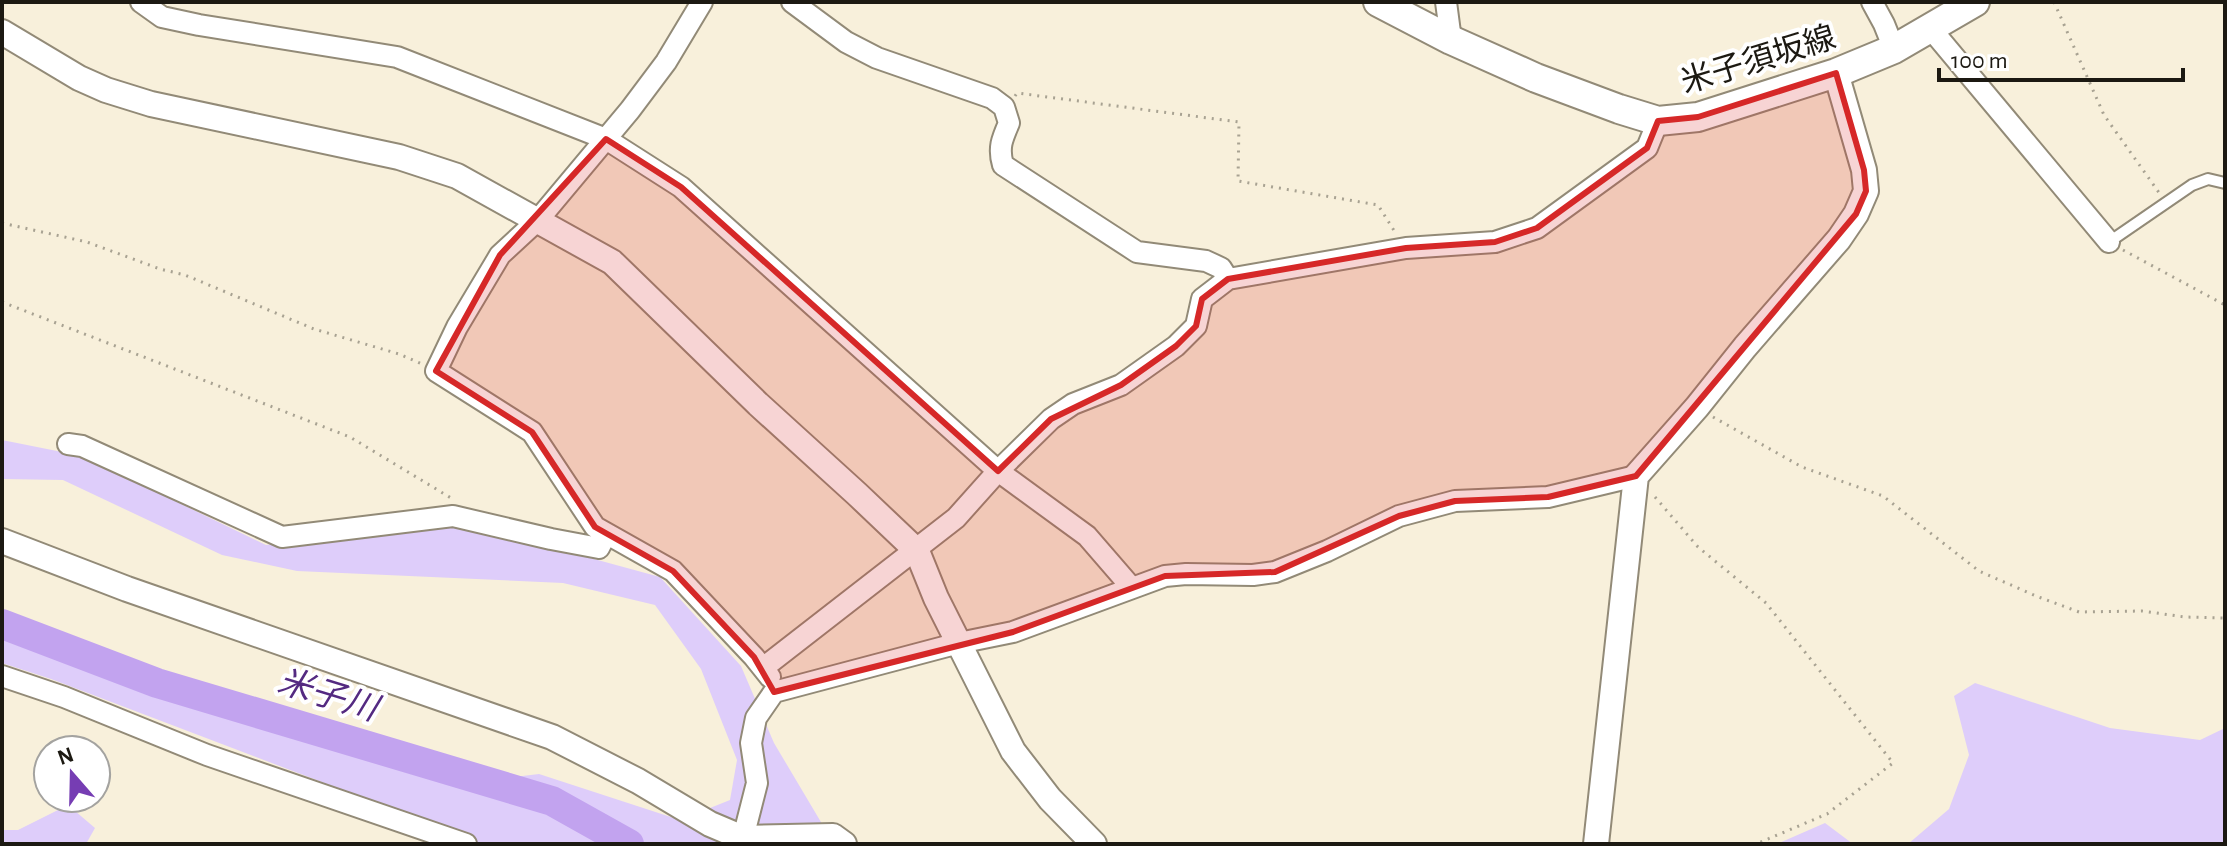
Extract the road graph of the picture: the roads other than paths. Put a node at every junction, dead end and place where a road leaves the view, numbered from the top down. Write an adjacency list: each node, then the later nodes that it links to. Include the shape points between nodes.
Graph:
1 (141, 2): 14 (street, via 162,17 199,25 397,57)
2 (702, 2): 14 (street, via 666,62)
3 (792, 2): 18 (street, via 877,58 992,98 1004,107 1009,123 999,153 1003,165 1039,190 1137,252 1206,261 1221,268)
4 (1378, 2): 10 (main road, 米子須坂線)
5 (1446, 2): 10 (street)
6 (1872, 2): 11 (street)
7 (1975, 2): 8 (main road, 米子須坂線)
8 (1931, 29): 11 (main road, 米子須坂線); 17 (street)
9 (2, 32): 16 (street, via 106,90 399,157 457,176)
10 (1451, 40): 13 (main road, 米子須坂線, via 1536,78)
11 (1894, 49): 12 (main road, 米子須坂線)
12 (1836, 73): 13 (main road, 米子須坂線, via 1698,117); 21 (street, via 1864,170 1866,191 1856,214)
13 (1658, 121): 18 (street, via 1647,148 1537,228 1495,242 1406,248)
14 (606, 139): 16 (street); 20 (street, via 681,187)
15 (2225, 183): 17 (lane, via 2208,179 2192,185)
16 (538, 220): 22 (street, via 500,255 436,371 532,432 595,527); 24 (street, via 612,262)
17 (2109, 242)
18 (1228, 279): 20 (street, via 1202,299 1196,326 1176,346 1121,385 1051,419)
19 (68, 444): 22 (street, via 282,537 453,516 599,548)
20 (998, 471): 24 (street); 25 (street, via 1087,536)
21 (1636, 476): 25 (street, via 1548,497 1455,501 1399,516 1275,572 1165,576); 34 (street)
22 (606, 534): 27 (street, via 673,571)
23 (2, 541): 30 (street, via 552,737)
24 (917, 551): 26 (street); 27 (street)
25 (1132, 588): 26 (street, via 1013,632)
26 (959, 643): 29 (street); 33 (street, via 1013,751)
27 (763, 668): 29 (street)
28 (2, 676): 31 (street, via 207,755)
29 (774, 692): 30 (street, via 756,718 751,743 757,783)
30 (743, 838): 32 (street, via 833,836)
31 (466, 844)
32 (844, 844)
33 (1094, 844)
34 (1596, 844)

